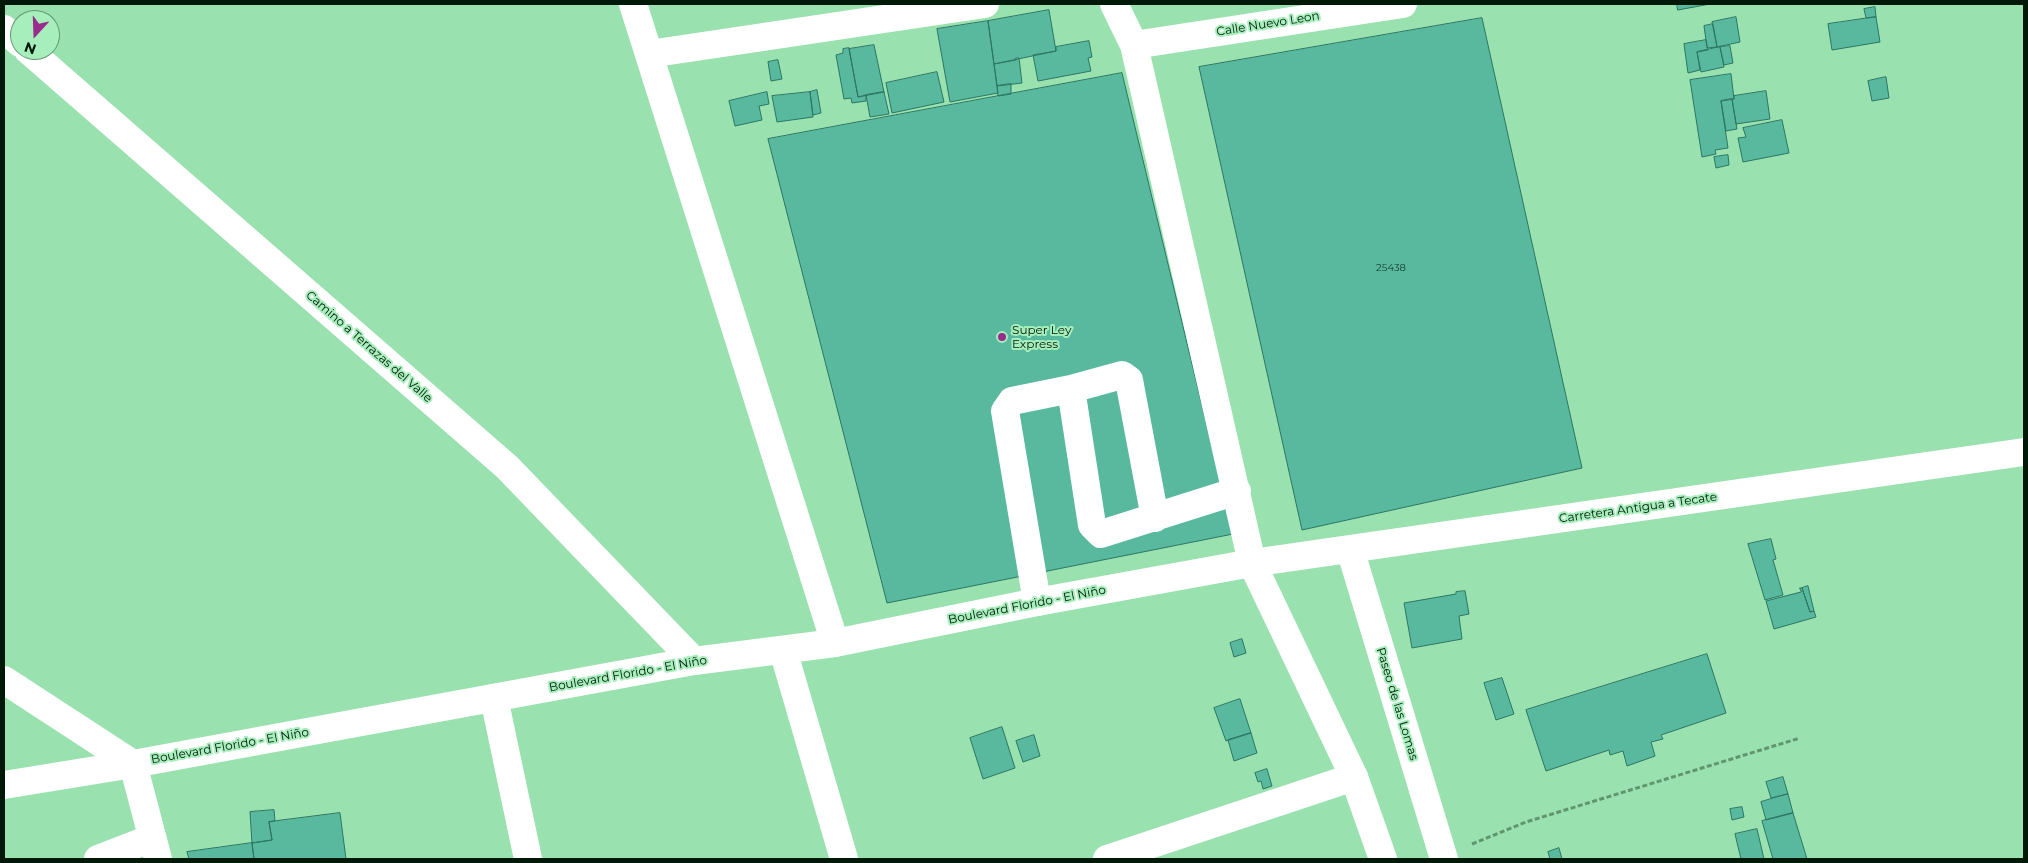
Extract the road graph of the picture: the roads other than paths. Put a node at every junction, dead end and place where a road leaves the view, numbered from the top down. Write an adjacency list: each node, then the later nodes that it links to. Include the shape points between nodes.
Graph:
1 (633, 4): 6 (street)
2 (985, 4): 6 (street)
3 (1114, 4): 5 (street)
4 (1403, 4): 5 (street, Calle Nuevo Leon)
5 (1134, 45): 10 (street)
6 (648, 54): 15 (street)
7 (39, 60): 17 (street, Camino a Terrazas del Valle, via 507,467)
8 (1071, 389): 11 (street, via 1122,375 1129,380); 11 (street, via 1092,525 1101,534); 14 (street, via 1012,401 1005,411)
9 (2024, 452): 12 (street, Carretera Antigua a Tecate)
10 (1237, 492): 11 (street); 13 (street)
11 (1155, 518)
12 (1350, 549): 13 (street, Carretera Antigua a Tecate); 24 (street, Paseo de las Lomas)
13 (1252, 563): 14 (street, Boulevard Florido - El Niño); 21 (street)
14 (1037, 602): 15 (street, Boulevard Florido - El Niño)
15 (836, 643): 16 (street, Boulevard Florido - El Niño)
16 (783, 650): 17 (street, Boulevard Florido - El Niño); 27 (street)
17 (694, 661): 19 (street, Boulevard Florido - El Niño)
18 (4, 680): 20 (street)
19 (494, 698): 20 (street, Boulevard Florido - El Niño); 26 (street)
20 (133, 764): 22 (street, Boulevard Florido - El Niño); 23 (street)
21 (1354, 777): 28 (street); 29 (street)
22 (4, 785)
23 (155, 849): 25 (street)
24 (1443, 858)
25 (98, 859)
26 (528, 859)
27 (844, 859)
28 (1107, 859)
29 (1383, 859)

